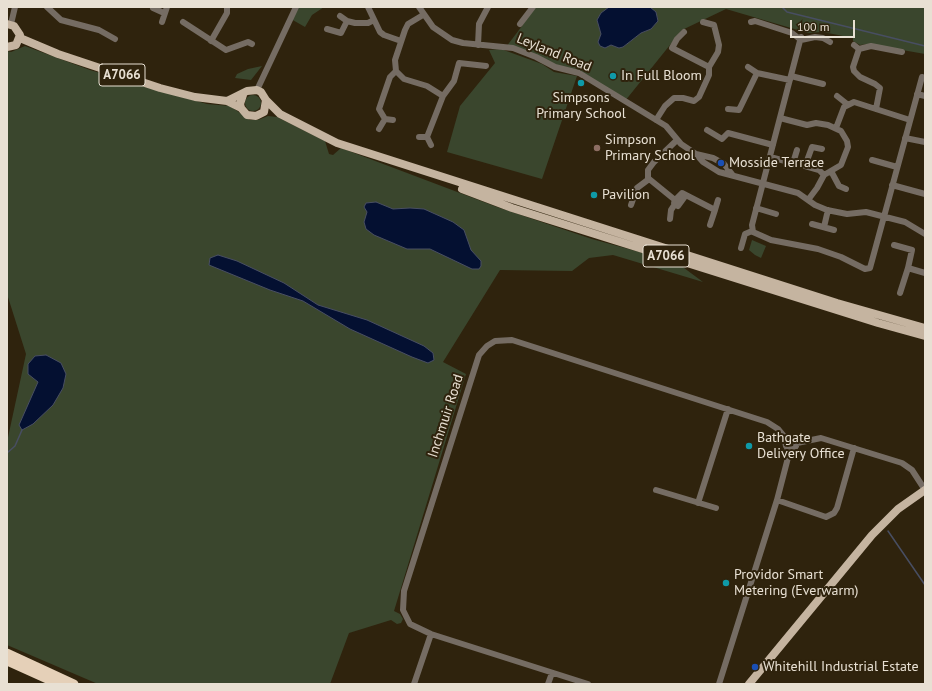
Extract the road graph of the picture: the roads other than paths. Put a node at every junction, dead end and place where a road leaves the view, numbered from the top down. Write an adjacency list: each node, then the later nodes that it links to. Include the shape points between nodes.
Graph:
1 (15, 7): 19 (street)
2 (48, 7): 24 (street, via 61,20)
3 (228, 7): 29 (street)
4 (296, 7): 43 (street)
5 (368, 7): 13 (street)
6 (420, 7): 11 (street, Leyland Road)
7 (488, 7): 32 (street, via 480,24)
8 (533, 7): 20 (street)
9 (153, 8): 10 (street)
10 (166, 10): 15 (street)
11 (423, 15): 28 (street, via 407,26); 32 (street, Leyland Road, via 444,36 460,43)
12 (340, 16): 14 (street)
13 (374, 20): 14 (street, via 362,24); 28 (street, via 384,36)
14 (347, 21): 22 (street, via 341,33)
15 (162, 22)
16 (183, 22): 29 (street)
17 (703, 22): 36 (street, via 714,25 719,45)
18 (751, 22): 27 (street, via 755,21 792,33)
19 (9, 24): 25 (main road, via 19,31)
20 (520, 24)
21 (110, 26): 24 (street)
22 (327, 28)
23 (684, 32): 36 (street, via 672,48 678,54)
24 (106, 33): 26 (street)
25 (20, 38): 33 (main road, via 16,45); 49 (main road, A7066, via 58,54 160,88 195,97)
26 (115, 39)
27 (801, 39): 30 (street, via 815,37); 40 (street)
28 (401, 40): 38 (street, via 395,60)
29 (211, 41): 31 (street, via 226,50 248,42)
30 (830, 42)
31 (252, 44)
32 (478, 45): 60 (street, Leyland Road, via 512,48 555,67 579,73)
33 (7, 47)
34 (902, 52): 54 (street, via 871,46 856,47 854,71 880,88)
35 (486, 66): 46 (street, via 459,63 460,72)
36 (709, 67): 60 (street, via 710,73 698,99 694,101 674,98)
37 (748, 67): 39 (street)
38 (396, 71): 46 (street, via 404,79 427,86); 58 (street, via 390,77 379,109)
39 (757, 72): 40 (street); 53 (street, via 739,110)
40 (791, 78): 42 (street); 57 (street)
41 (914, 79): 44 (street, via 921,79)
42 (823, 84)
43 (258, 90): 45 (main road, A7066); 50 (main road, A7066)
44 (917, 94): 48 (street); 61 (street)
45 (243, 95): 49 (main road, A7066); 52 (main road)
46 (443, 96): 66 (street)
47 (837, 96): 51 (street)
48 (925, 96)
49 (227, 100): 52 (main road, A7066)
50 (266, 100): 55 (main road); 56 (main road, A7066)
51 (847, 104): 54 (street, via 858,103); 62 (street)
52 (241, 108): 55 (main road, A7066, via 252,117)
53 (728, 109)
54 (876, 109): 61 (street)
55 (264, 112): 56 (main road, A7066)
56 (280, 114): 77 (main road, A7066, via 337,143)
57 (780, 118): 62 (street, via 806,125 822,123); 71 (street)
58 (385, 119): 59 (street); 63 (street)
59 (393, 120)
60 (656, 120): 68 (street, Leyland Road, via 668,127)
61 (910, 120): 67 (street)
62 (836, 128): 79 (street, via 846,137 848,147 841,165)
63 (379, 129)
64 (707, 130): 71 (street, via 722,139 728,133)
65 (419, 137): 66 (street)
66 (427, 137): 70 (street)
67 (905, 138): 69 (street); 78 (street)
68 (677, 140): 74 (street, Leyland Road); 82 (street, via 651,165)
69 (925, 142)
70 (431, 145)
71 (773, 145): 75 (street)
72 (822, 149): 81 (street, via 812,147 805,166 819,170)
73 (797, 150): 75 (street, via 792,163)
74 (696, 154): 80 (street, Leyland Road, via 724,164); 80 (street, Leyland Road, via 710,168)
75 (770, 157): 83 (street)
76 (872, 160): 78 (street)
77 (409, 167): 110 (main road, A7066); 111 (main road, A7066, via 512,208)
78 (897, 167): 84 (street)
79 (831, 171): 81 (street); 85 (street, via 839,186)
80 (732, 174): 83 (street, Leyland Road)
81 (824, 175): 90 (street)
82 (649, 179): 88 (street, via 637,188); 92 (street)
83 (763, 184): 90 (street, Leyland Road, via 798,193); 93 (street)
84 (892, 185): 87 (street); 97 (street)
85 (846, 189)
86 (622, 193): 88 (street)
87 (925, 194)
88 (633, 198): 91 (street)
89 (718, 200): 94 (street)
90 (808, 200): 95 (street, Leyland Road)
91 (631, 205)
92 (672, 206): 94 (street, via 681,193); 98 (street)
93 (756, 208): 96 (street); 103 (street)
94 (715, 210): 100 (street)
95 (828, 210): 97 (street, Leyland Road, via 848,214 866,212); 101 (street)
96 (776, 214)
97 (884, 216): 103 (street, via 871,265 865,269 828,253 771,240); 104 (street, Leyland Road, via 911,224)
98 (670, 220)
99 (812, 224): 101 (street)
100 (710, 226)
101 (824, 227): 102 (street)
102 (834, 230)
103 (752, 231): 106 (street, via 745,234)
104 (925, 234)
105 (894, 245): 107 (street, via 912,250)
106 (741, 248)
107 (908, 268): 108 (street); 109 (street, via 906,285)
108 (925, 273)
109 (900, 293)
110 (925, 328)
111 (925, 336)
112 (728, 409): 113 (street, Inchmuir Road, via 767,422 778,429); 120 (street); 122 (street, Inchmuir Road, via 512,340 495,341 487,346 479,355 474,368 404,591 403,610 410,624)
113 (787, 440): 114 (street, Inchmuir Road, via 792,439); 116 (street, Inchmuir Road, via 786,447)
114 (797, 443): 115 (street, Inchmuir Road, via 821,438); 116 (street, via 796,448)
115 (854, 448): 118 (street, Inchmuir Road, via 907,466 918,477); 119 (street, via 834,513 826,517)
116 (790, 450): 119 (street)
117 (656, 490): 120 (street)
118 (925, 490): 132 (main road, via 898,509 872,535)
119 (777, 500): 131 (street)
120 (698, 503): 121 (street)
121 (716, 508)
122 (431, 634): 125 (street, Inchmuir Road); 128 (street)
123 (7, 653): 127 (highway)
124 (7, 661): 126 (highway)
125 (552, 673): 129 (street); 130 (street, Inchmuir Road)
126 (58, 684)
127 (74, 684)
128 (414, 684)
129 (548, 684)
130 (588, 684)
131 (719, 684)
132 (749, 684)

